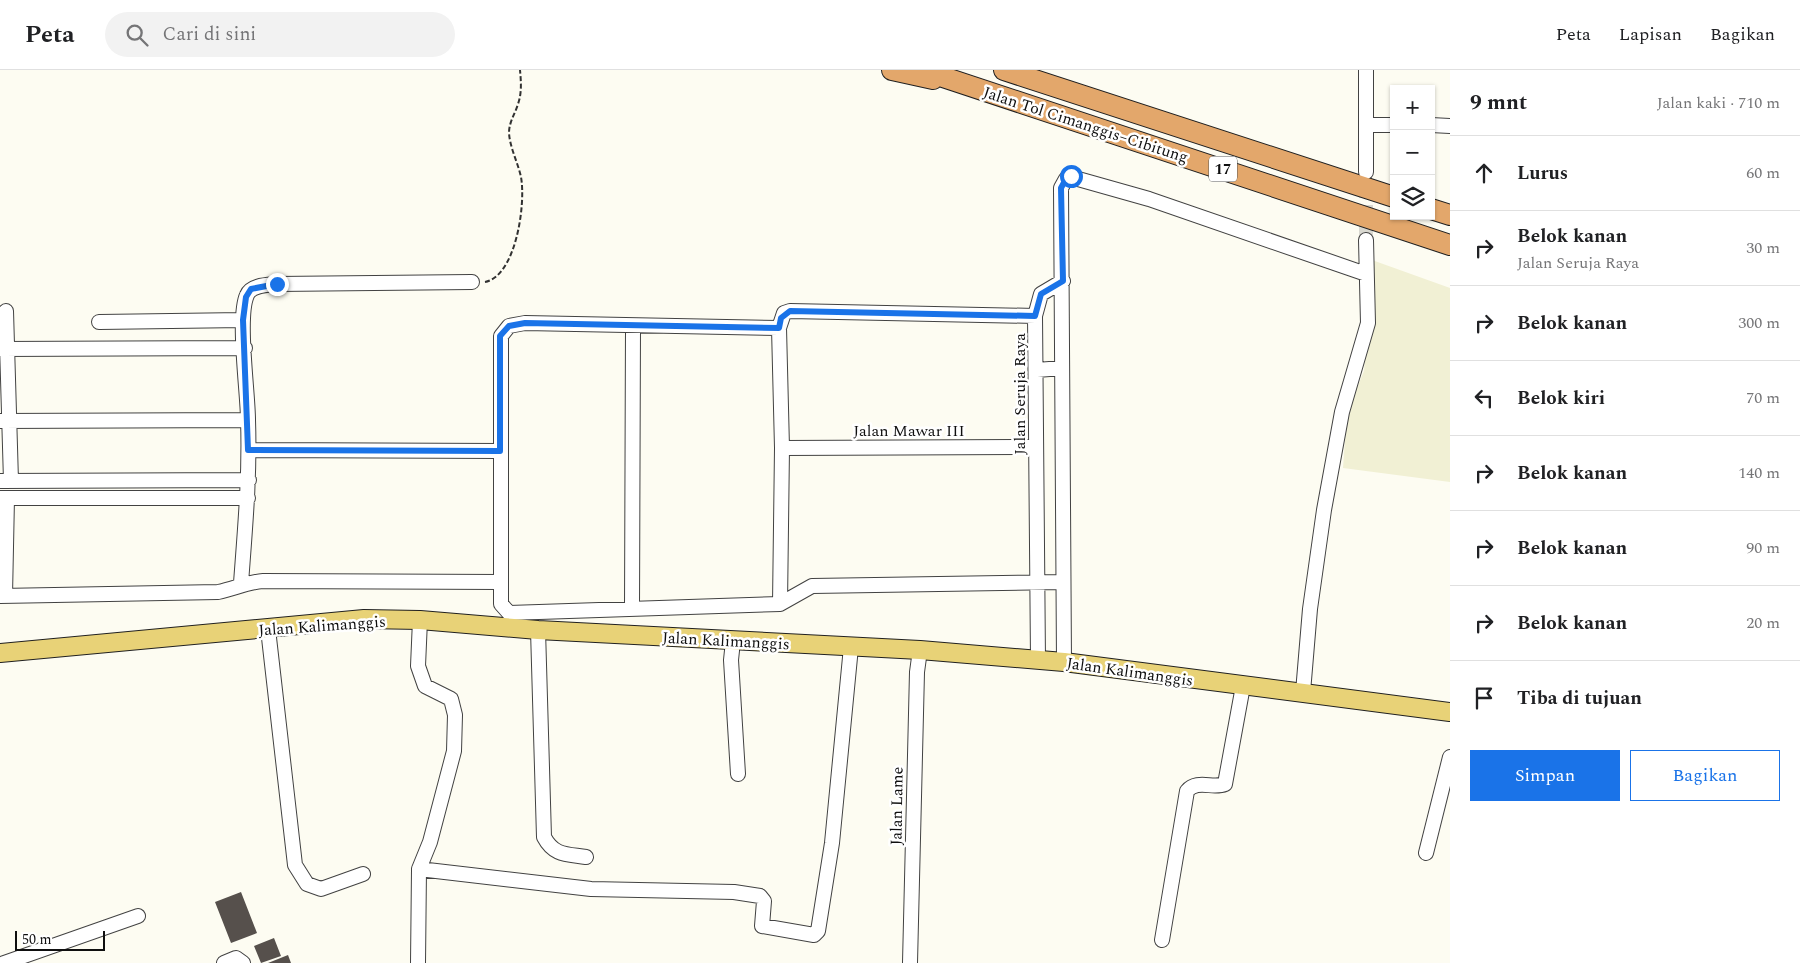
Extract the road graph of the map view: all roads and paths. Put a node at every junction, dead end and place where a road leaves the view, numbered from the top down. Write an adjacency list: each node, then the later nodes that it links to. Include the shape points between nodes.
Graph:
1 (520, 70): 19 (path, via 519,102 509,132 521,180 517,234 507,263 499,275 486,281)
2 (892, 70): 6 (highway)
3 (922, 70): 6 (highway, Jalan Tol Cimanggis–Cibitung / 17)
4 (1005, 70): 12 (highway, Jalan Tol Cimanggis–Cibitung / 17)
5 (1366, 70): 7 (street)
6 (996, 94): 16 (highway, Jalan Tol Cimanggis–Cibitung / 17)
7 (1366, 125): 8 (street); 11 (street)
8 (1390, 125)
9 (1435, 126): 10 (street)
10 (1450, 126)
11 (1366, 172)
12 (1390, 196)
13 (1435, 210): 14 (highway)
14 (1450, 215)
15 (1366, 240): 17 (street)
16 (1450, 245)
17 (1366, 274): 18 (street, via 1149,199 1071,176 1061,188); 59 (street, via 1368,323 1342,412 1324,510 1310,609)
18 (1063, 281): 21 (street, Jalan Seruja Raya, via 1041,294); 28 (street)
19 (472, 282): 22 (street, via 260,286 251,289 246,297)
20 (6, 311): 27 (street)
21 (1035, 316): 25 (street, via 790,311 781,318); 29 (street, Jalan Seruja Raya)
22 (243, 320): 23 (street); 26 (street)
23 (99, 322)
24 (633, 327): 25 (street); 35 (street, via 525,323 509,326 500,336); 48 (street)
25 (779, 328): 33 (street)
26 (245, 348): 27 (street); 30 (street)
27 (3, 350): 31 (street)
28 (1062, 368): 29 (street); 44 (street)
29 (1037, 370): 32 (street, Jalan Seruja Raya)
30 (248, 420): 31 (street); 34 (street)
31 (4, 421): 37 (street)
32 (1036, 447): 33 (street, Jalan Mawar III); 43 (street, Jalan Seruja Raya)
33 (782, 448): 47 (street)
34 (248, 450): 35 (street); 36 (street)
35 (500, 451): 42 (street)
36 (249, 480): 38 (street); 41 (street)
37 (5, 481): 38 (street)
38 (57, 481): 40 (street)
39 (4, 498): 40 (street); 46 (street)
40 (58, 498): 41 (street)
41 (248, 498): 45 (street)
42 (501, 582): 45 (street, via 263,580); 48 (street, via 501,604 509,613)
43 (1038, 582): 44 (street); 47 (street, via 812,586); 56 (street, Jalan Seruja Raya)
44 (1062, 582): 57 (street)
45 (241, 583): 46 (street, via 234,589 194,594)
46 (3, 596)
47 (780, 604): 48 (street)
48 (632, 609)
49 (420, 620): 50 (main road, Jalan Kalimanggis, via 364,619); 51 (main road, Jalan Kalimanggis); 65 (street, via 418,666 425,686 451,699 455,715 454,751 430,842)
50 (268, 629): 55 (main road, Jalan Kalimanggis); 66 (street, via 295,865 307,884 321,889)
51 (538, 630): 52 (main road, Jalan Kalimanggis); 64 (street, via 544,837 556,853)
52 (733, 641): 53 (main road, Jalan Kalimanggis); 62 (street, via 731,660)
53 (851, 647): 54 (main road, Jalan Kalimanggis); 65 (street, via 832,843 818,931 814,935 762,926 764,901 760,896 734,892 591,888)
54 (920, 650): 56 (main road, Jalan Kalimanggis); 73 (street, Jalan Lame)
55 (0, 653)
56 (1038, 660): 57 (main road, Jalan Kalimanggis)
57 (1064, 662): 58 (main road, Jalan Kalimanggis)
58 (1242, 686): 59 (main road, Jalan Kalimanggis); 68 (street, via 1225,784 1195,784 1187,790)
59 (1303, 692): 60 (main road, Jalan Kalimanggis)
60 (1450, 712)
61 (1450, 757): 63 (street)
62 (738, 774)
63 (1426, 853)
64 (586, 857)
65 (419, 869): 72 (street)
66 (364, 874)
67 (138, 916): 69 (street)
68 (1162, 940)
69 (4, 963)
70 (224, 963): 71 (street, via 236,958)
71 (243, 963)
72 (418, 963)
73 (910, 963)

